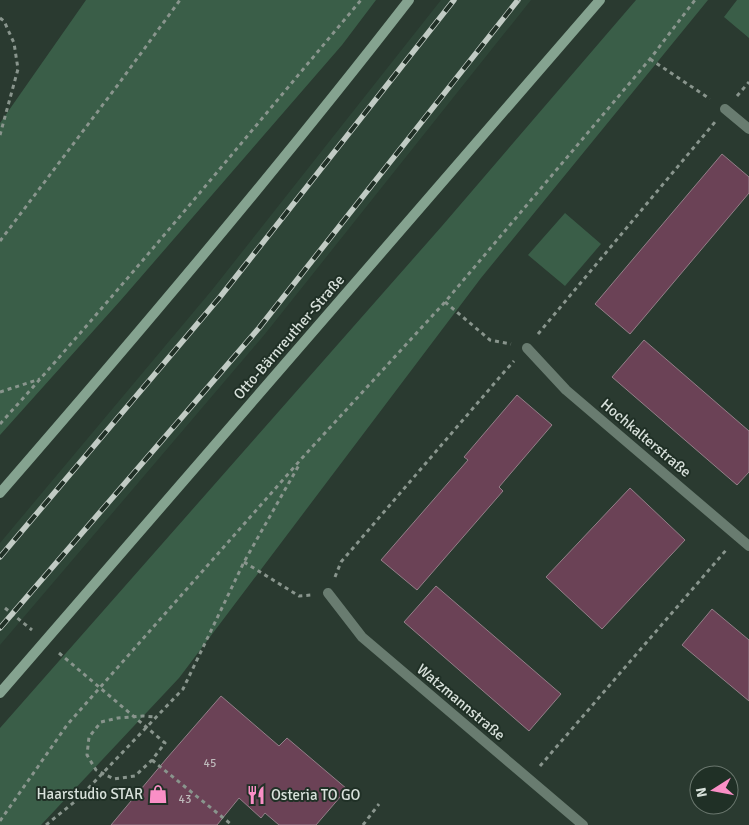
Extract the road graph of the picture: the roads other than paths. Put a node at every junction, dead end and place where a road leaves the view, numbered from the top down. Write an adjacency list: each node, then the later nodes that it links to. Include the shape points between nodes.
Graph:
1 (409, 0): 6 (main road, via 206,253)
2 (600, 0): 9 (main road, Otto-Bärnreuther-Straße)
3 (725, 109): 4 (street)
4 (749, 129)
5 (527, 348): 7 (street, Hochkalterstraße, via 566,390)
6 (0, 494)
7 (749, 546)
8 (328, 593): 10 (street, Watzmannstraße, via 362,637)
9 (0, 694)
10 (583, 825)

